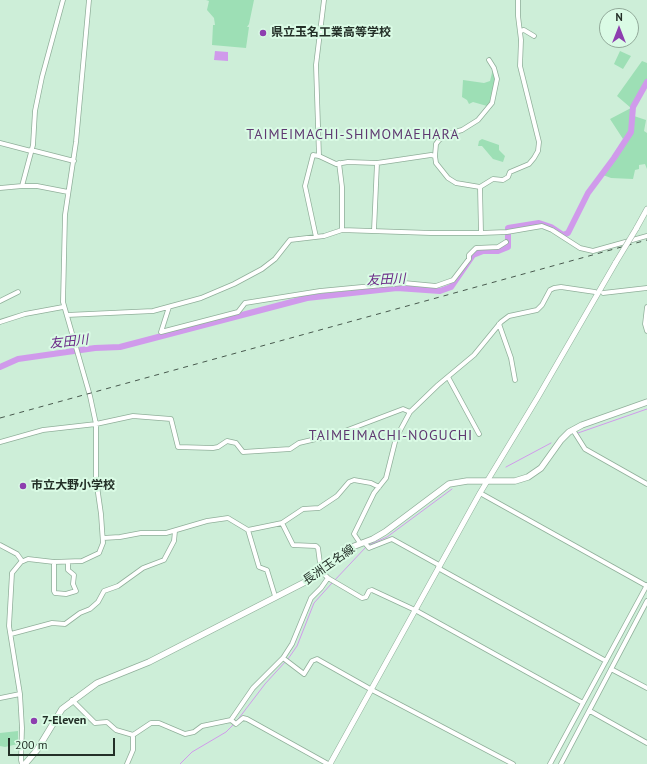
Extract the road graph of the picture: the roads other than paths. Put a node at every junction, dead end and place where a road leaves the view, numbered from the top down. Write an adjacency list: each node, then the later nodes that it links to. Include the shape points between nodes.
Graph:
1 (63, 0): 9 (street, via 35,111)
2 (89, 0): 12 (street)
3 (324, 0): 10 (street, via 316,65)
4 (518, 0): 5 (street)
5 (520, 31): 6 (street, via 524,30); 16 (street, via 520,66 526,98 538,136 538,151 529,164 510,172 504,180 493,179)
6 (534, 36)
7 (489, 60): 11 (street, via 497,80 492,103 478,120 439,140)
8 (0, 143): 9 (street)
9 (31, 150): 12 (street); 15 (street)
10 (319, 156): 13 (street, via 327,161); 24 (street, via 313,156 305,186)
11 (435, 156): 14 (street); 16 (street, via 436,163 448,178 456,183)
12 (74, 161): 18 (street)
13 (339, 163): 14 (street); 20 (street)
14 (377, 163): 21 (street)
15 (22, 186): 17 (street); 18 (street)
16 (480, 187): 22 (street)
17 (0, 188)
18 (68, 192): 31 (street, via 64,226)
19 (647, 209): 46 (street, bridge)
20 (342, 230): 21 (street); 24 (street)
21 (374, 230): 22 (street)
22 (482, 233): 23 (street, via 508,232 542,226 580,248 592,251)
23 (647, 236)
24 (316, 237): 32 (street, via 290,240 270,263 252,275 201,298)
25 (506, 242): 32 (street, via 498,247 476,248 453,280 436,286 404,283 320,291 245,304 238,312 161,332)
26 (647, 288): 29 (street)
27 (18, 292): 30 (street)
28 (595, 292): 36 (street, via 554,288 536,310 509,316)
29 (603, 293)
30 (0, 301)
31 (63, 307): 34 (street); 35 (street)
32 (169, 307): 34 (street, via 144,312)
33 (647, 307): 37 (street)
34 (67, 315): 42 (street)
35 (0, 322)
36 (499, 324): 38 (street, via 474,355); 39 (street, via 511,358)
37 (647, 331)
38 (448, 377): 41 (street); 44 (street)
39 (515, 380)
40 (647, 402): 43 (main road, 長洲玉名線)
41 (410, 412): 42 (street, via 404,408 337,434 299,443 290,449 243,452 232,442 213,448 178,447 169,418 124,416); 48 (street, via 397,434 386,478)
42 (96, 424): 45 (street, via 43,430); 53 (street, via 96,479)
43 (573, 430): 46 (main road, 長洲玉名線, via 561,440 541,468 528,477 515,481); 47 (street, via 585,449)
44 (479, 434)
45 (0, 442)
46 (487, 481): 49 (street); 55 (main road, 長洲玉名線, via 449,484)
47 (647, 484)
48 (379, 487): 50 (street, via 360,480 349,482 330,502 319,508 302,509); 55 (street, via 354,534)
49 (480, 493): 59 (street); 62 (street)
50 (282, 523): 51 (street); 60 (street, via 293,545 318,548)
51 (248, 530): 52 (street, via 228,518 207,521); 63 (street, via 259,567 267,570)
52 (175, 531): 53 (street); 66 (street, via 174,541 164,560 143,568 118,586 104,591 98,602 90,609 65,624 52,623)
53 (103, 538): 58 (street, via 102,548 95,556 78,562)
54 (0, 544): 56 (street)
55 (365, 544): 59 (street, via 382,544 392,539); 60 (main road, 長洲玉名線, via 352,547)
56 (22, 560): 57 (street); 66 (street, via 12,573 10,581)
57 (54, 562): 58 (street); 58 (street, via 54,591 66,594 76,591 73,584 74,575 68,570)
58 (68, 562)
59 (439, 566): 65 (street); 68 (street)
60 (321, 571): 61 (street); 63 (main road, 長洲玉名線, via 309,580)
61 (328, 578): 65 (street, via 362,598 372,590); 67 (street, via 310,598)
62 (647, 586): 68 (street)
63 (275, 596): 74 (main road, 長洲玉名線, via 150,662 106,678)
64 (647, 601): 69 (street)
65 (414, 610): 71 (street); 75 (street)
66 (11, 634): 72 (street)
67 (285, 660): 71 (street, via 304,674 312,661 317,659); 77 (street, via 253,688)
68 (606, 661): 75 (street)
69 (611, 669): 70 (street); 76 (street)
70 (647, 688)
71 (372, 690): 82 (street); 83 (street)
72 (20, 694): 73 (street); 80 (street, via 21,760)
73 (0, 698)
74 (72, 700): 78 (street, via 95,724 107,722 116,730); 80 (main road, 長洲玉名線, via 62,709 39,747)
75 (583, 703): 84 (street)
76 (590, 711): 79 (street); 85 (street)
77 (234, 722): 78 (street, via 202,726 194,732 185,734 158,723 151,723); 82 (street, via 247,719)
78 (132, 735): 81 (street, via 133,750)
79 (647, 742)
80 (24, 764)
81 (127, 764)
82 (329, 764)
83 (513, 764)
84 (550, 764)
85 (560, 764)

